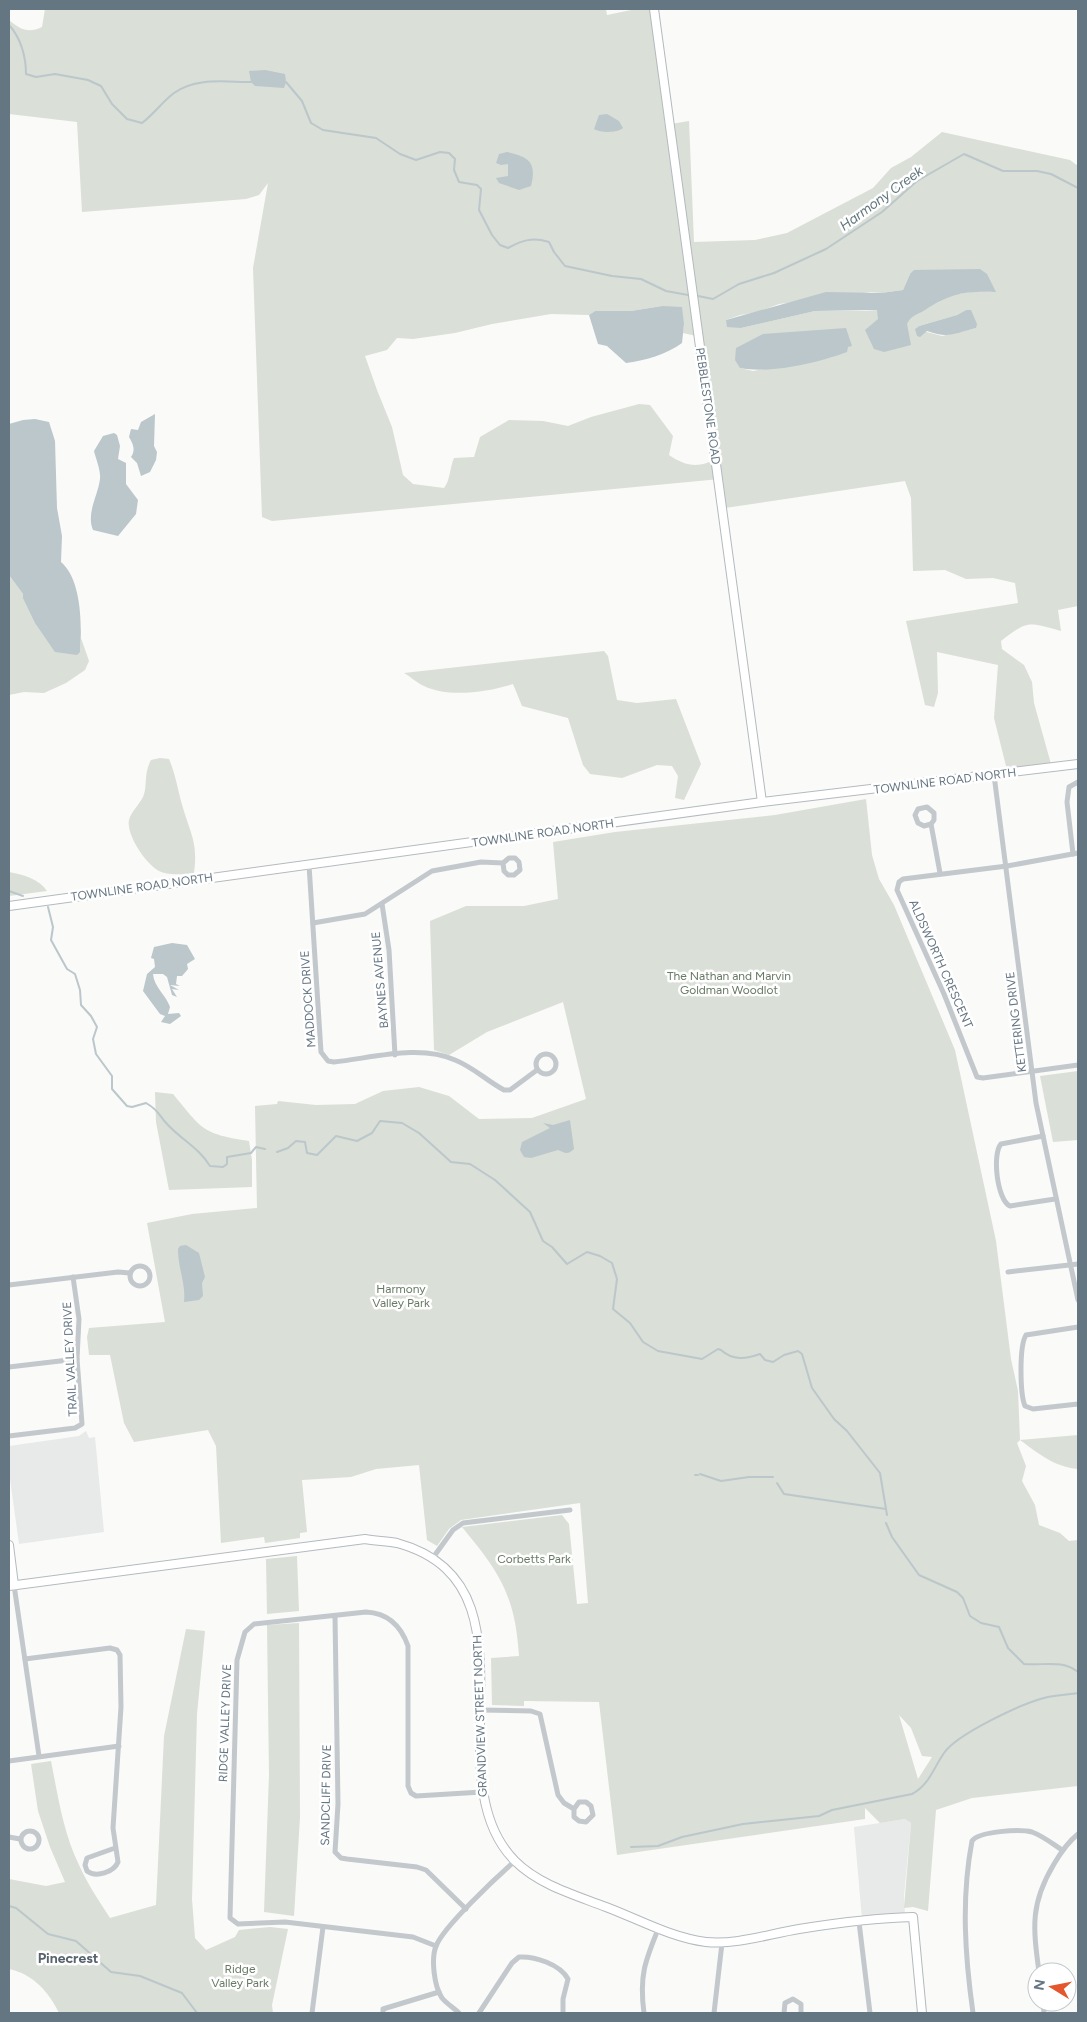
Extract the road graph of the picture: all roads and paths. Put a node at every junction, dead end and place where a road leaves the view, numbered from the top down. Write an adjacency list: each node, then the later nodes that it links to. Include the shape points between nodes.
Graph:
1 (654, 9): 5 (street, PEBBLESTONE ROAD)
2 (1078, 764): 3 (street, TOWNLINE ROAD NORTH)
3 (994, 775): 5 (street, TOWNLINE ROAD NORTH); 10 (street, KETTERING DRIVE)
4 (1078, 782): 7 (street, via 1070,787 1067,802)
5 (762, 802): 9 (street, TOWNLINE ROAD NORTH)
6 (931, 824): 11 (street)
7 (1076, 853): 10 (street, ALDSWORTH CRESCENT)
8 (503, 862): 12 (street, via 481,862 432,871)
9 (309, 865): 13 (street, TOWNLINE ROAD NORTH); 14 (street, MADDOCK DRIVE)
10 (1007, 866): 11 (street, ALDSWORTH CRESCENT); 18 (street, KETTERING DRIVE)
11 (940, 873): 18 (street, ALDSWORTH CRESCENT, via 903,879 897,890 944,994 973,1071 977,1077 983,1078)
12 (382, 904): 14 (street, via 365,914); 15 (street, BAYNES AVENUE, via 389,950)
13 (9, 906)
14 (313, 923): 15 (street, MADDOCK DRIVE, via 323,1057 334,1062)
15 (395, 1055): 17 (street, via 426,1052 445,1056 457,1060 504,1090 510,1090)
16 (1078, 1065): 18 (street)
17 (537, 1070): 17 (street, via 546,1074 552,1072 556,1063 554,1057 545,1053 539,1056)
18 (1032, 1071): 19 (street, KETTERING DRIVE)
19 (1042, 1136): 20 (street, KETTERING DRIVE); 20 (street, via 998,1147 995,1158 1002,1197 1010,1206)
20 (1055, 1200): 21 (street, KETTERING DRIVE)
21 (1069, 1264): 22 (street); 23 (street); 27 (street, KETTERING DRIVE)
22 (1078, 1264)
23 (1008, 1272)
24 (130, 1273): 25 (street)
25 (73, 1277): 26 (street); 29 (street, TRAIL VALLEY DRIVE, via 79,1319)
26 (9, 1285)
27 (1078, 1300)
28 (1078, 1327): 31 (street, via 1026,1335 1022,1346 1022,1401 1025,1406 1033,1409)
29 (77, 1359): 30 (street); 32 (street, TRAIL VALLEY DRIVE, via 82,1424 75,1428)
30 (9, 1367)
31 (1078, 1404)
32 (9, 1436)
33 (570, 1510): 35 (street, via 463,1523 453,1530)
34 (9, 1545): 36 (street)
35 (432, 1559): 36 (street, GRANDVIEW STREET NORTH, via 396,1543 365,1540); 39 (street, GRANDVIEW STREET NORTH, via 458,1584 474,1617 479,1642)
36 (11, 1586): 38 (street)
37 (335, 1617): 43 (street, RIDGE VALLEY DRIVE, via 376,1612 397,1624 404,1635 408,1646 408,1786 411,1793 416,1796); 51 (street, SANDCLIFF DRIVE, via 338,1804 335,1852 341,1858 426,1870); 53 (street, RIDGE VALLEY DRIVE, via 254,1624 245,1632 237,1660 235,1690 230,1918 238,1924 285,1922)
38 (25, 1659): 40 (street, via 107,1648 117,1650 121,1657); 41 (street)
39 (481, 1710): 43 (street, GRANDVIEW STREET NORTH); 44 (street, via 540,1714 558,1795)
40 (118, 1746): 41 (street); 48 (street)
41 (39, 1756): 42 (street)
42 (9, 1761)
43 (482, 1792): 50 (street, GRANDVIEW STREET NORTH, via 492,1827)
44 (574, 1809): 44 (street, via 574,1817 579,1821 586,1822 593,1815 592,1806 586,1802 579,1802)
45 (1078, 1834): 49 (street)
46 (9, 1837): 47 (street)
47 (20, 1839)
48 (114, 1848): 48 (street, via 87,1858 87,1871 95,1875 115,1868 118,1859)
49 (1062, 1850): 57 (street, via 1038,1896 1034,1922); 70 (street, via 1032,1832 1019,1830 978,1836 972,1841 964,1922 966,1964)
50 (515, 1861): 51 (street); 54 (street, GRANDVIEW STREET NORTH, via 553,1886)
51 (466, 1909): 56 (street)
52 (859, 1922): 55 (street, GRANDVIEW STREET NORTH, via 801,1928); 68 (street); 69 (street, GRANDVIEW STREET NORTH, via 913,1917)
53 (324, 1927): 56 (street, RIDGE VALLEY DRIVE, via 413,1937); 59 (street)
54 (659, 1927): 55 (street, GRANDVIEW STREET NORTH, via 687,1938); 64 (street, via 642,1976)
55 (722, 1943): 65 (street)
56 (436, 1946): 58 (street, via 434,1967)
57 (1038, 1962)
58 (439, 1992): 60 (street, via 383,2009); 61 (street)
59 (312, 2013)
60 (383, 2013)
61 (459, 2013)
62 (479, 2013): 63 (street, via 512,1963 527,1956 555,1966 565,1974 568,1979)
63 (563, 2013)
64 (644, 2013)
65 (714, 2013)
66 (784, 2013): 67 (street, via 784,2003 793,1999 801,2004)
67 (801, 2013)
68 (870, 2013)
69 (922, 2013)
70 (974, 2013)

